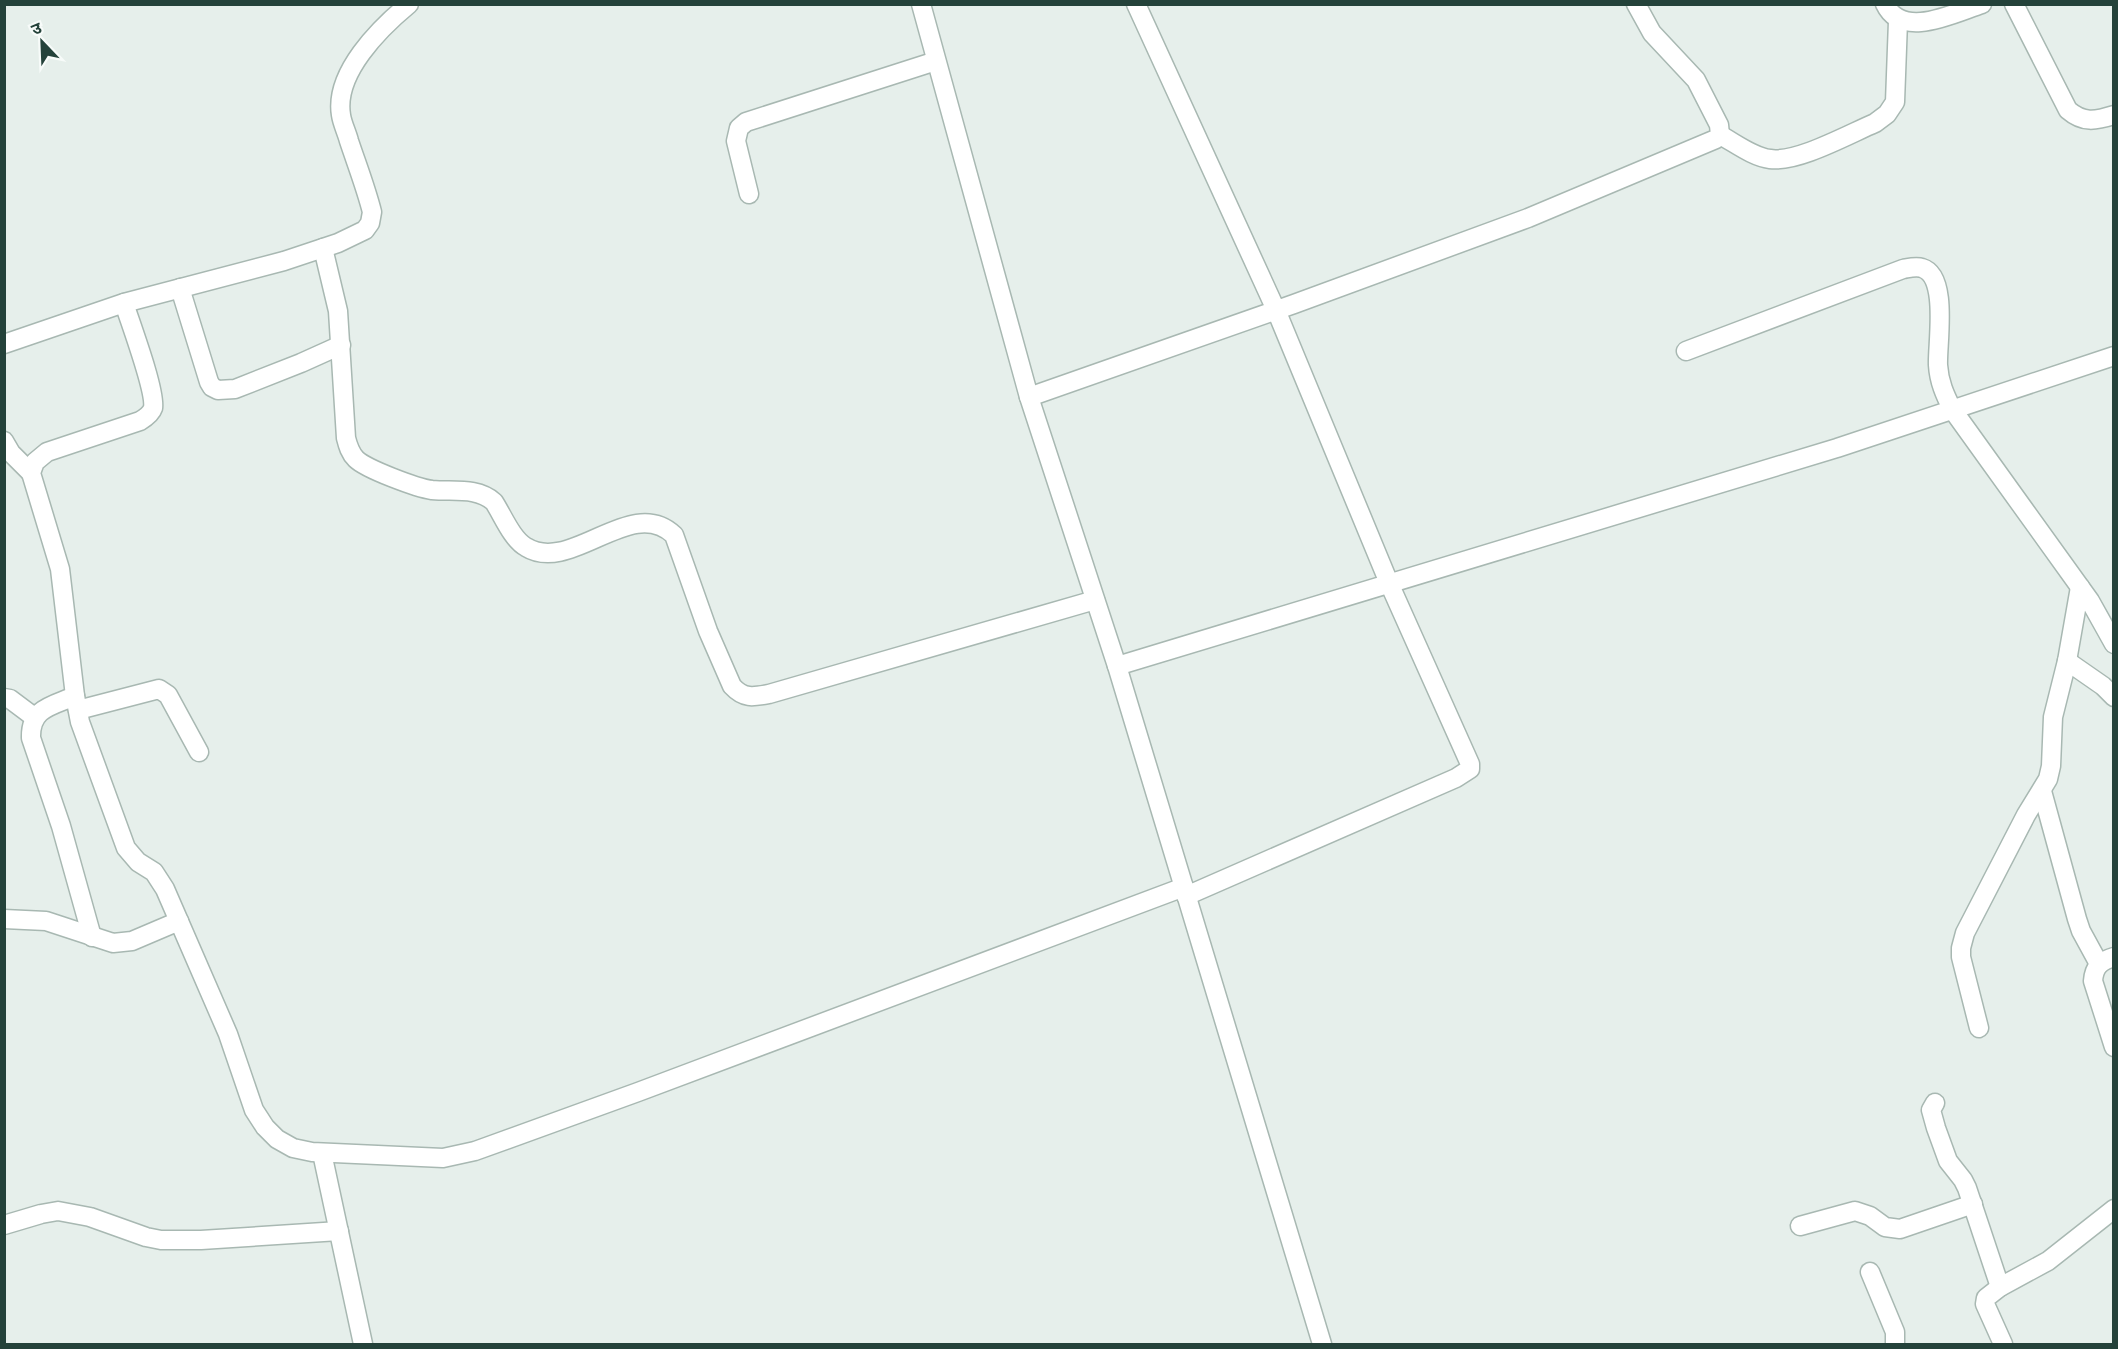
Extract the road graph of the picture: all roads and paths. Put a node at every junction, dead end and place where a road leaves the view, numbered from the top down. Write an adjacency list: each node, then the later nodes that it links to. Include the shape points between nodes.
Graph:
1 (409, 4): 13 (street, via 366,46 343,91 340,114 370,202 370,223 356,235)
2 (921, 4): 9 (street)
3 (1136, 4): 16 (street)
4 (1636, 4): 11 (street, via 1652,33 1696,80 1719,125)
5 (1884, 4): 8 (street)
6 (1982, 4): 8 (street, via 1922,22)
7 (2014, 4): 10 (street, via 2068,110 2089,121)
8 (1898, 21): 11 (street, via 1895,102 1875,123 1790,158 1760,156)
9 (936, 61): 12 (street, via 746,122 738,128 736,141); 21 (street)
10 (2114, 115)
11 (1720, 135): 16 (street, via 1528,218)
12 (749, 194)
13 (323, 248): 14 (street); 18 (street, via 338,311)
14 (180, 288): 15 (street); 18 (street, via 209,382 218,390 235,388)
15 (124, 303): 17 (street); 24 (street, via 152,390 153,408 140,421 47,452 35,462)
16 (1276, 310): 21 (street); 25 (street)
17 (4, 344)
18 (340, 345): 27 (street, via 346,438 362,465 420,488 489,497 524,546 536,551 560,551 630,525 667,528 674,535 732,686 747,697 769,694)
19 (1686, 351): 22 (street, via 1903,269 1924,268 1931,275 1940,304 1938,363 1942,389)
20 (2114, 356): 22 (street)
21 (1029, 397): 27 (street)
22 (1952, 410): 25 (street); 26 (street)
23 (4, 441): 24 (street)
24 (31, 473): 33 (street, via 60,569)
25 (1389, 583): 30 (street); 37 (street, via 1464,747 1470,769)
26 (2080, 587): 28 (street); 29 (street)
27 (1095, 600): 30 (street)
28 (2114, 644)
29 (2067, 661): 31 (street); 36 (street, via 2054,717 2051,766)
30 (1117, 666): 37 (street)
31 (2114, 697)
32 (4, 698): 34 (street)
33 (76, 703): 34 (street, via 41,711); 35 (street, via 159,689 168,694); 39 (street, via 126,848 160,878)
34 (34, 717): 40 (street, via 31,738)
35 (199, 752)
36 (2042, 790): 41 (street, via 2079,925); 42 (street, via 1965,933 1961,957)
37 (1185, 892): 45 (street, via 475,1150 443,1158); 54 (street)
38 (4, 919): 40 (street, via 46,921)
39 (179, 921): 40 (street, via 124,943); 45 (street, via 228,1034 254,1110 277,1139 293,1148)
40 (92, 937)
41 (2106, 961): 43 (street, via 2095,970 2094,981)
42 (1978, 1028)
43 (2114, 1047)
44 (1935, 1103): 46 (street, via 1932,1118 1948,1161 1963,1179)
45 (322, 1153): 50 (street)
46 (1973, 1204): 49 (street, via 1900,1229 1885,1227 1855,1211); 52 (street)
47 (2114, 1209): 52 (street, via 2048,1261)
48 (4, 1225): 50 (street, via 58,1211 161,1240)
49 (1800, 1226)
50 (339, 1231): 53 (street)
51 (1870, 1272): 55 (street, via 1895,1332)
52 (2000, 1287): 56 (street, via 1986,1298 1985,1304)
53 (363, 1344)
54 (1322, 1344)
55 (1895, 1344)
56 (2003, 1344)

